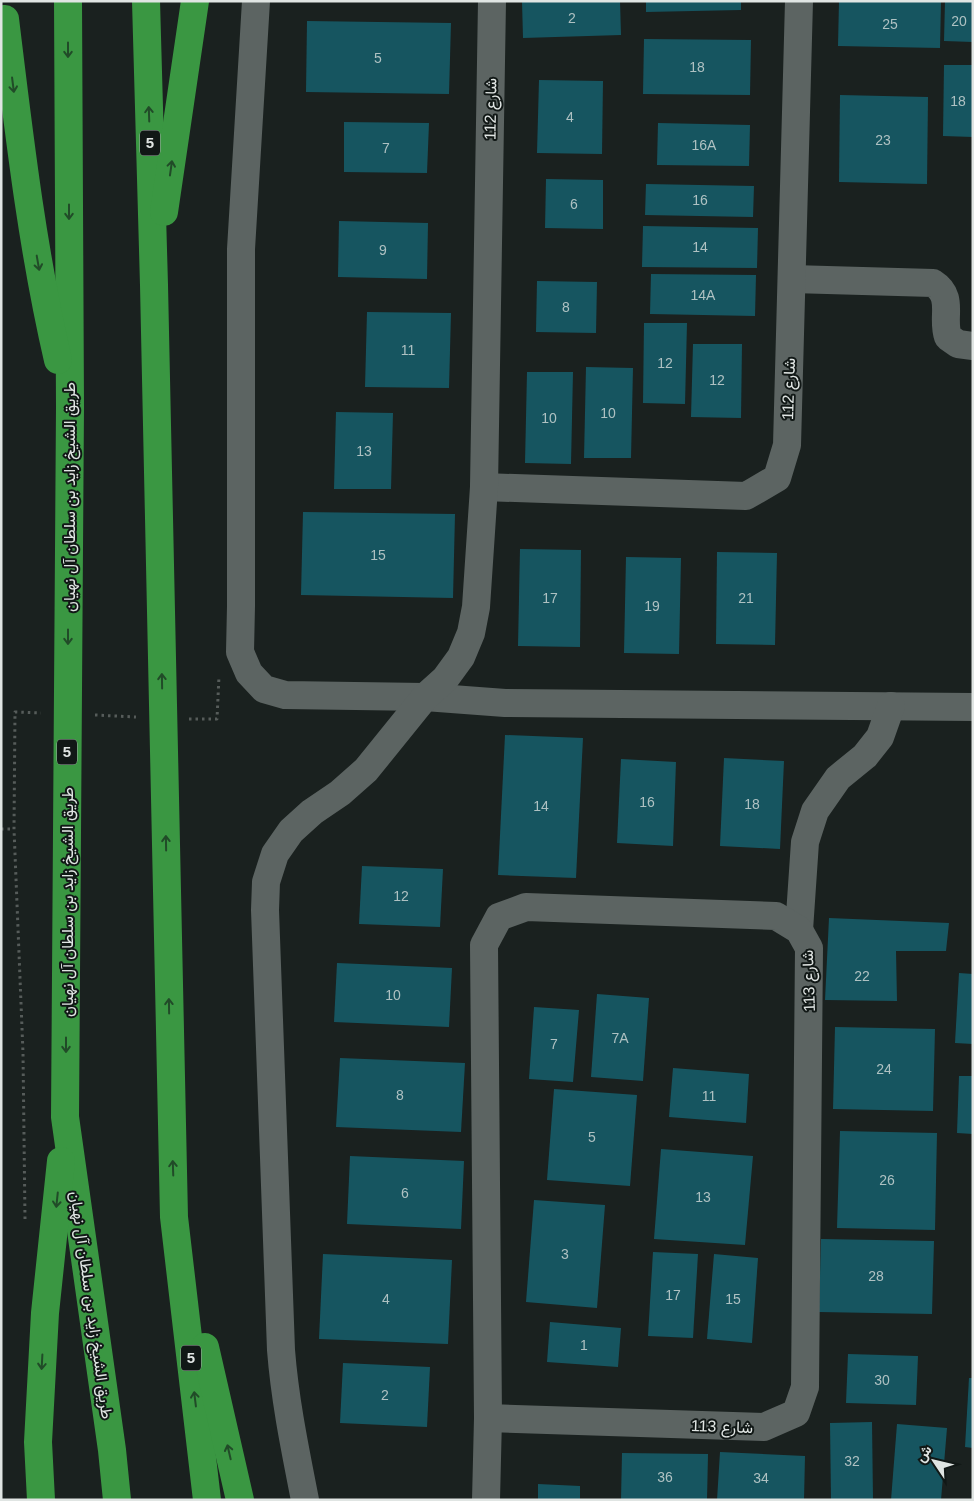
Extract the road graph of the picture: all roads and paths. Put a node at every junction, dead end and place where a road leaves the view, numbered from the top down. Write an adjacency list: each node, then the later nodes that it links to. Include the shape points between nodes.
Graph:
1 (68, 1): 12 (highway, طريق الشيخ زايد بن سلطان آل نهيان / 5, one-way to 12)
2 (146, 1): 10 (highway, 5, one-way to 2)
3 (195, 1): 10 (highway, one-way to 3)
4 (256, 1): 14 (street, via 241,249 240,652 249,673 264,689 285,696)
5 (492, 1): 13 (street, شارع 112)
6 (800, 1): 9 (street, شارع 112)
7 (5, 19): 8 (street); 12 (highway, one-way to 12, via 26,189 45,306)
8 (1, 50)
9 (792, 279): 11 (street, via 933,283 946,298 948,337 958,344); 13 (street, شارع 112, via 787,446 777,478 746,496)
10 (154, 285): 26 (highway, 5, one-way to 10)
11 (973, 346)
12 (70, 407): 25 (highway, طريق الشيخ زايد بن سلطان آل نهيان / 5, one-way to 25)
13 (484, 487): 14 (street, شارع 112, via 476,607 471,633 460,658 445,679)
14 (425, 697): 15 (street, via 505,703); 33 (street, شارع 112, via 366,770 290,831 275,854 266,882 281,1350 284,1392)
15 (891, 706): 16 (street); 24 (street, via 880,738 865,756 838,778 815,811 805,842)
16 (973, 707)
17 (49, 713): 23 (path, via 15,712)
18 (89, 715): 19 (path)
19 (138, 717)
20 (187, 718): 21 (path)
21 (218, 719)
22 (1, 829): 23 (path)
23 (14, 829): 27 (path, via 23,1053)
24 (799, 930): 28 (street, شارع 113, via 810,948 805,1387 796,1413 764,1427); 28 (street, شارع 113, via 776,916 526,907 499,917 484,945)
25 (65, 1117): 29 (highway, one-way to 29, via 45,1313 38,1442); 30 (highway, طريق الشيخ زايد بن سلطان آل نهيان / 5)
26 (174, 1217): 31 (highway, 5, one-way to 26); 32 (highway, one-way to 26)
27 (25, 1223)
28 (488, 1418): 34 (street, شارع 113)
29 (41, 1500)
30 (117, 1500)
31 (207, 1500)
32 (240, 1500)
33 (305, 1500)
34 (486, 1500)

